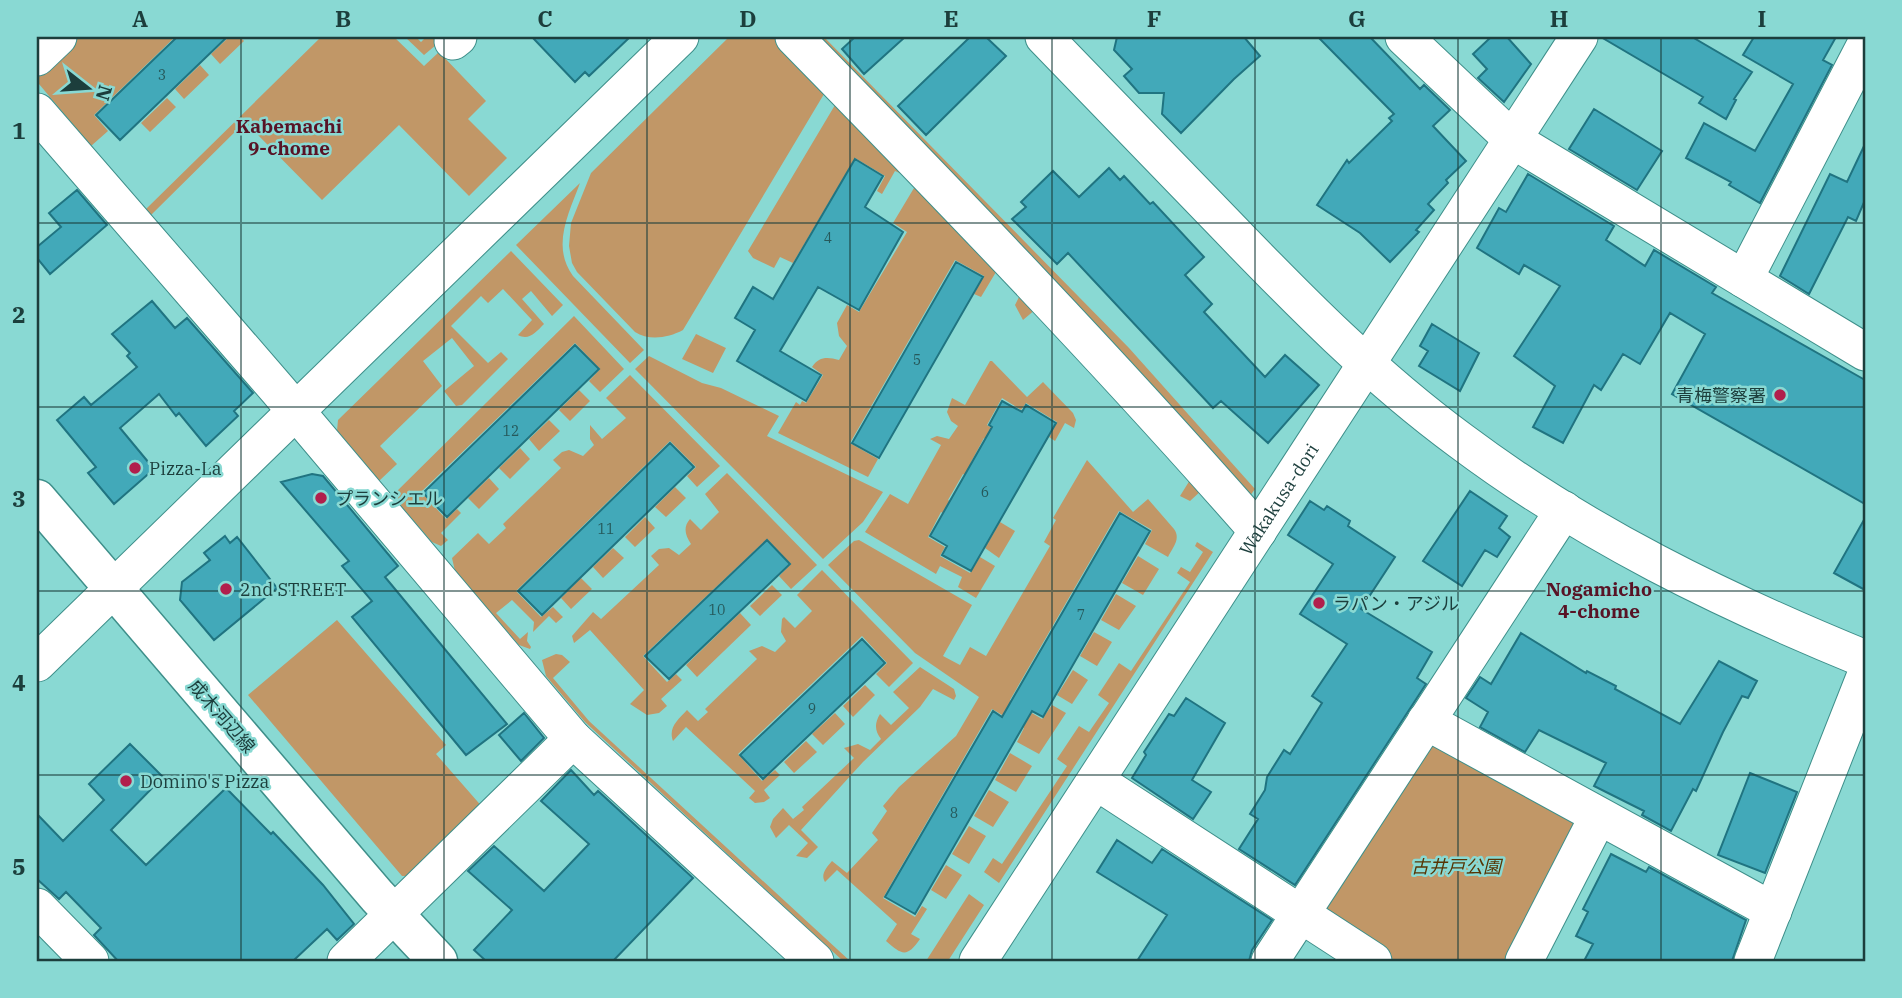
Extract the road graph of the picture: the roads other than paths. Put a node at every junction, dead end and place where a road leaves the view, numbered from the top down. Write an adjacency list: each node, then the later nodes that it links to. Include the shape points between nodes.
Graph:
1 (58, 37): 8 (street)
2 (680, 37): 14 (street)
3 (794, 37): 17 (street, via 1034,284)
4 (1044, 37): 13 (street)
5 (1404, 37): 10 (street)
6 (1579, 37): 10 (street, Wakakusa-dori)
7 (1865, 46): 11 (street)
8 (37, 57)
9 (37, 112): 14 (street)
10 (1513, 140): 11 (street); 13 (street, Wakakusa-dori)
11 (1744, 279): 12 (street)
12 (1865, 352)
13 (1366, 364): 16 (street, via 1462,442); 17 (street, Wakakusa-dori)
14 (295, 412): 18 (street); 23 (street)
15 (37, 499): 18 (main road, 成木河辺線)
16 (1563, 510): 19 (street, via 1707,589); 22 (street)
17 (1258, 531): 24 (street, Wakakusa-dori)
18 (113, 588): 20 (street); 28 (main road, 成木河辺線)
19 (1865, 659)
20 (37, 663)
21 (1865, 677): 27 (street)
22 (1426, 721): 25 (street); 29 (street)
23 (573, 739): 28 (street); 33 (street)
24 (1096, 781): 29 (street); 34 (street, Wakakusa-dori)
25 (1598, 817): 27 (street); 37 (street)
26 (37, 907): 30 (street)
27 (1773, 911): 38 (street)
28 (394, 914): 31 (street); 32 (main road, 成木河辺線)
29 (1301, 915): 35 (street); 36 (street)
30 (75, 956)
31 (346, 961)
32 (438, 961)
33 (815, 961)
34 (978, 961)
35 (1270, 961)
36 (1373, 961)
37 (1524, 961)
38 (1753, 961)

